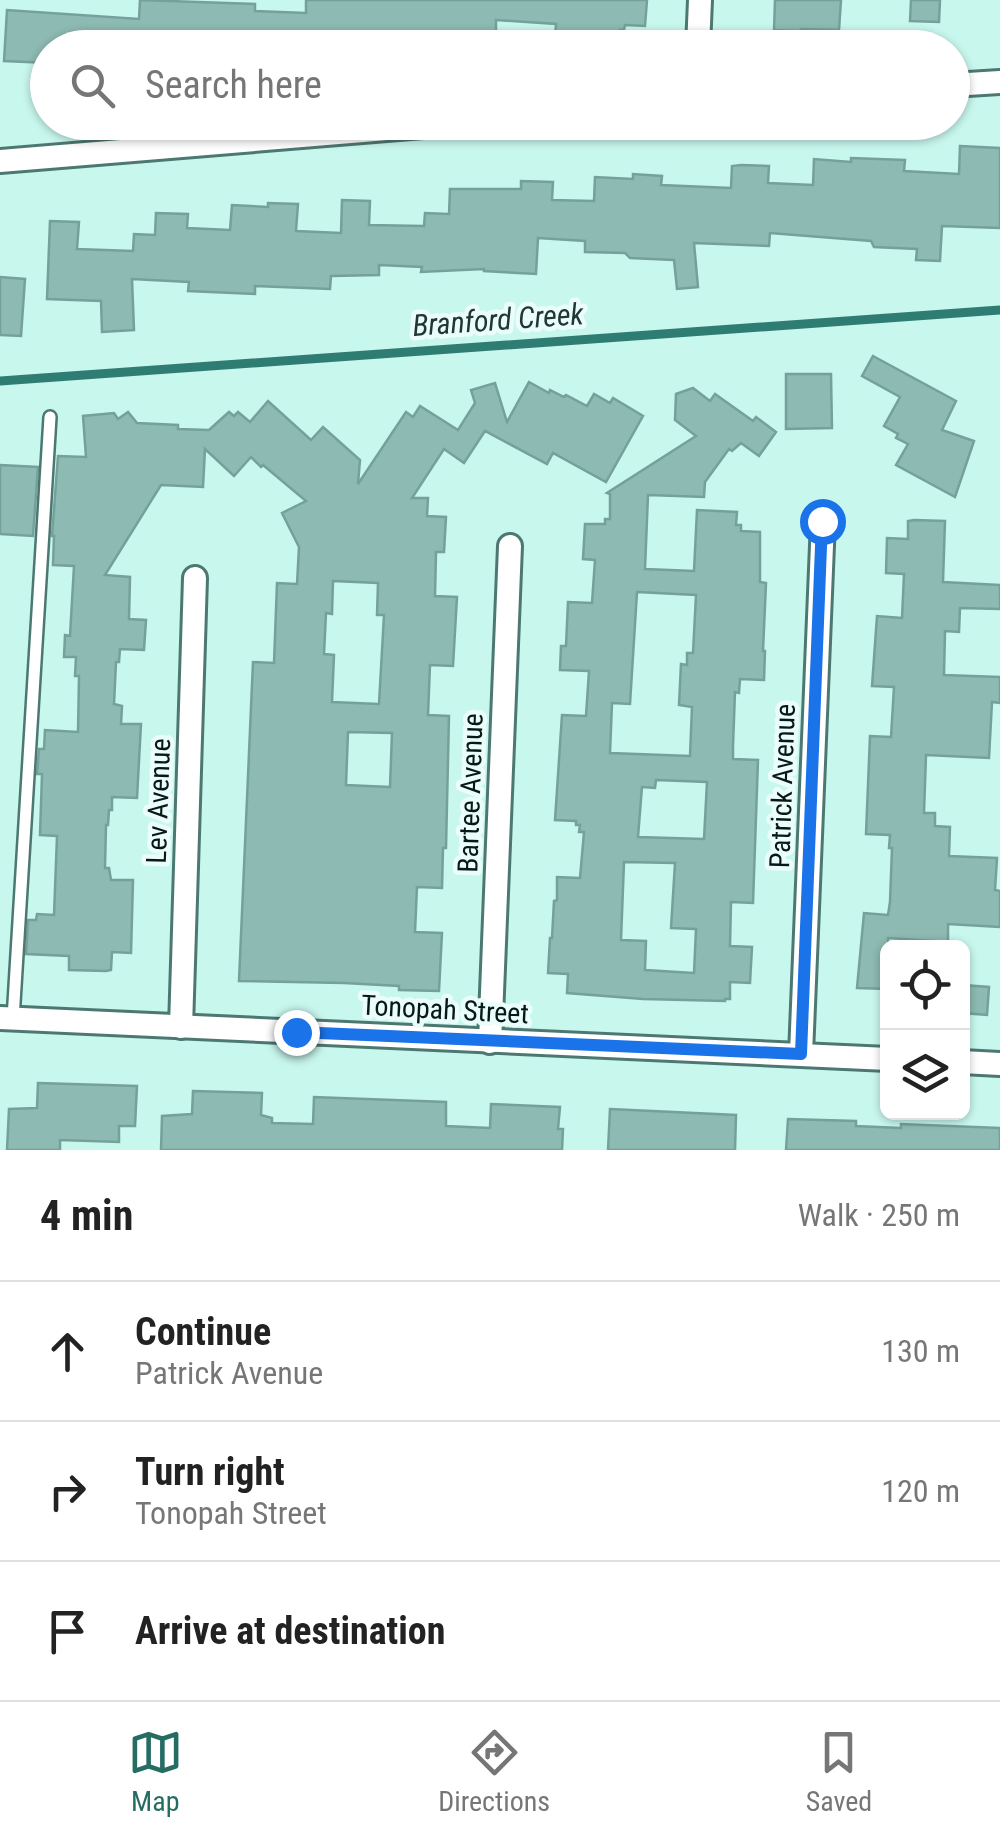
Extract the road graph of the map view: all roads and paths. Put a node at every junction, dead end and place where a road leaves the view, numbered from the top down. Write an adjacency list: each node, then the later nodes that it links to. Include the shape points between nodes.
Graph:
1 (700, 0): 2 (street)
2 (699, 30)
3 (1000, 82): 4 (street)
4 (970, 84)
5 (254, 140): 6 (street)
6 (0, 161)
7 (50, 417): 11 (lane)
8 (822, 521): 14 (street, Patrick Avenue)
9 (510, 546): 13 (street, Bartee Avenue)
10 (195, 578): 12 (street, Lev Avenue)
11 (7, 1018): 12 (street, Tonopah Street)
12 (181, 1027): 13 (street, Tonopah Street)
13 (490, 1042): 14 (street, Tonopah Street)
14 (801, 1054): 15 (street, Tonopah Street)
15 (880, 1058)
16 (970, 1062): 17 (street)
17 (1000, 1064)

